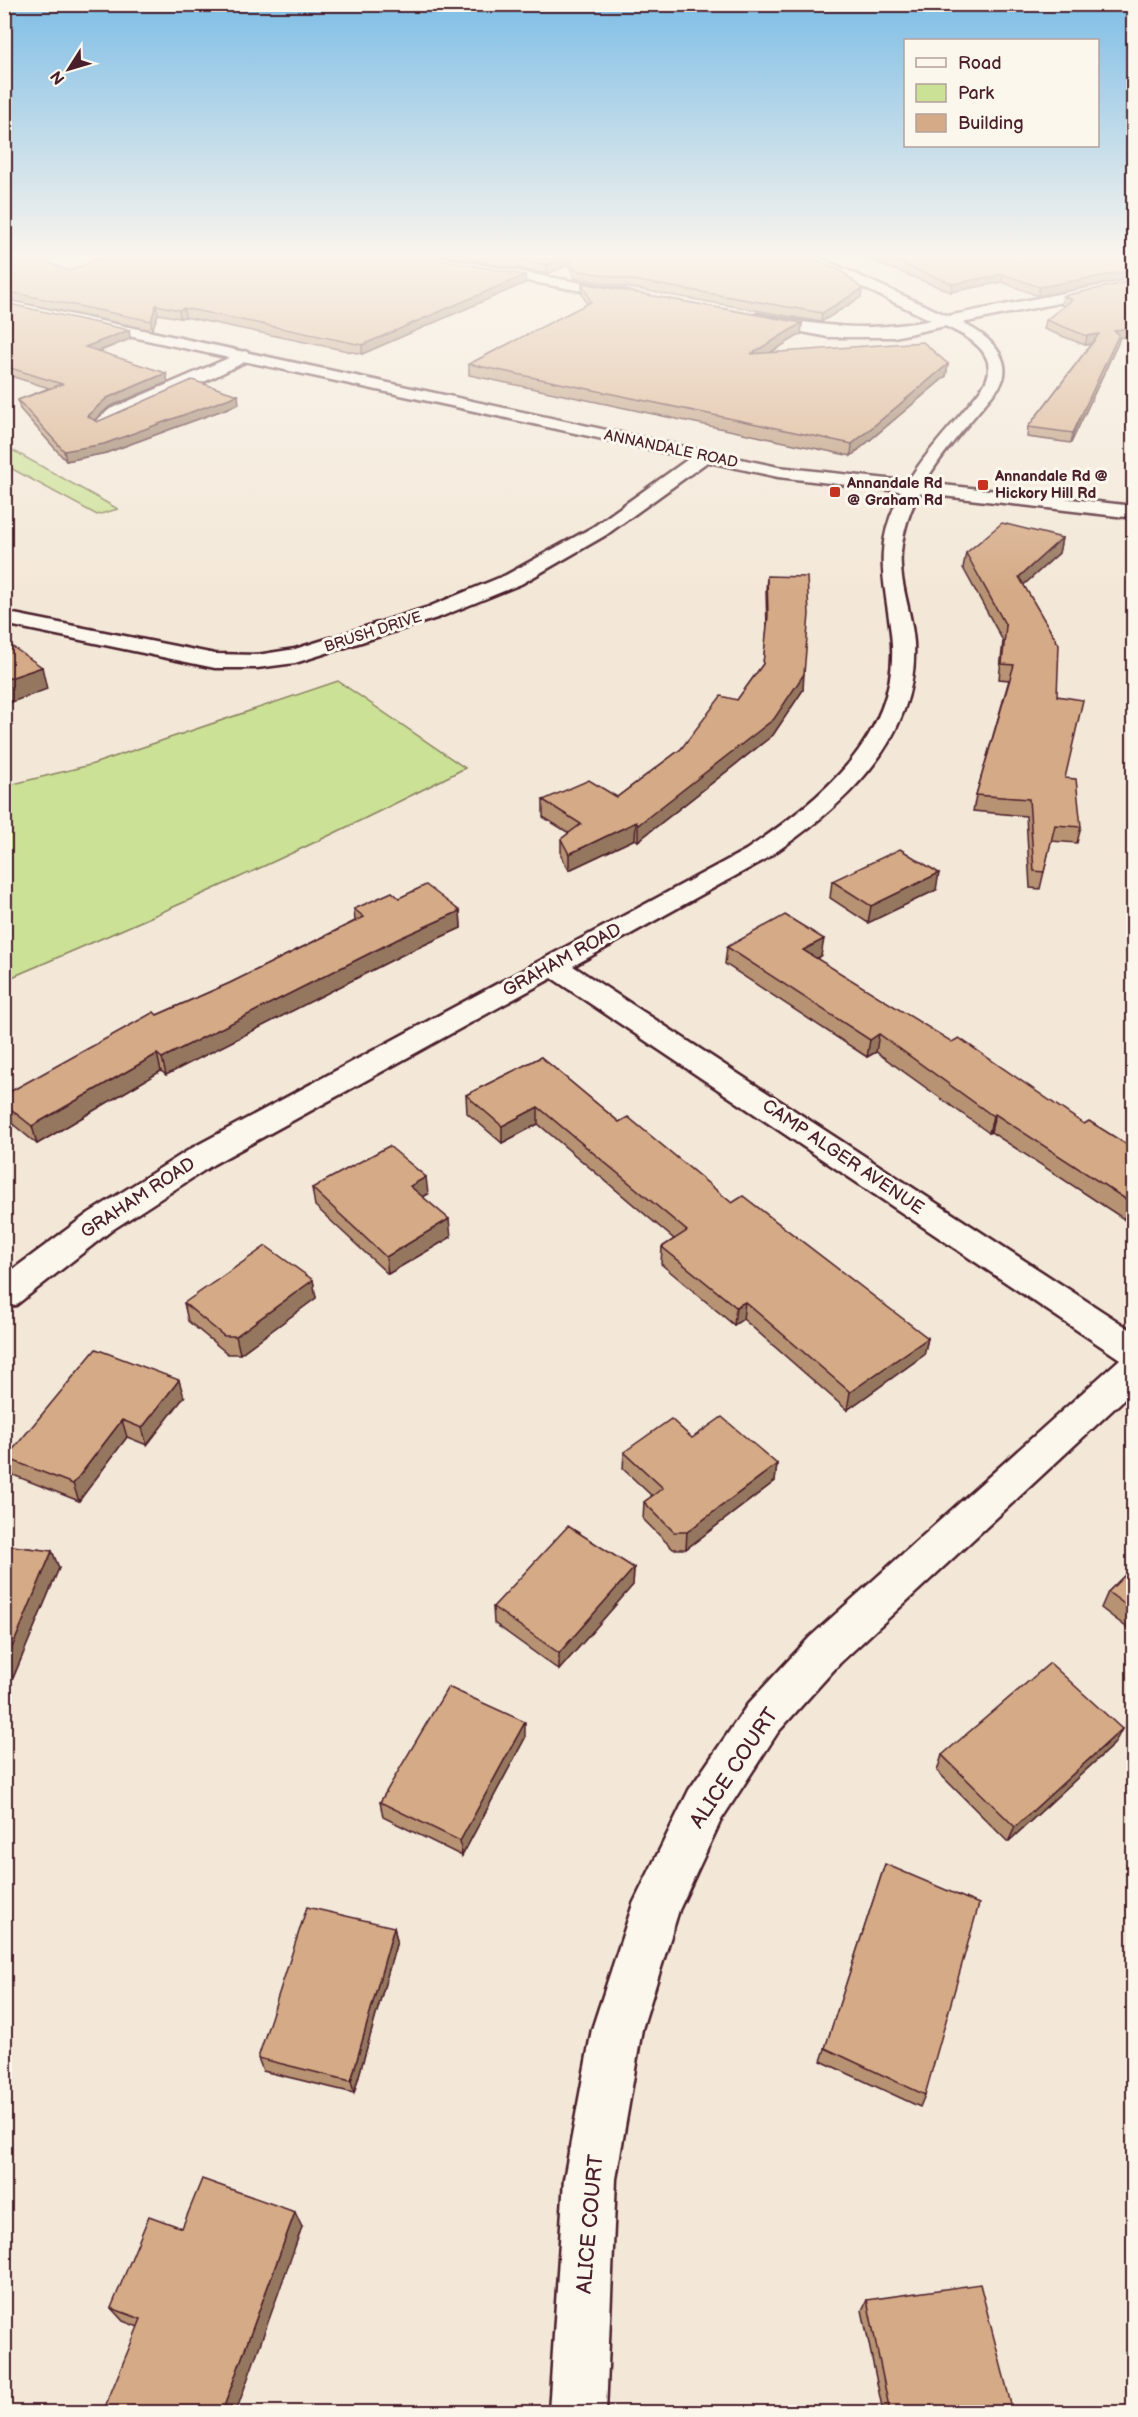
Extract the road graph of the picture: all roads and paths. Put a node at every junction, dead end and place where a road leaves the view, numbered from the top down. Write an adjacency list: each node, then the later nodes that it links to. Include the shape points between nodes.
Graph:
1 (221, 367): 4 (street)
2 (295, 367): 5 (street, ANNANDALE ROAD)
3 (998, 367): 6 (street, GRAHAM ROAD, via 997,375)
4 (98, 418)
5 (704, 456): 6 (street, ANNANDALE ROAD, via 778,472); 8 (street, BRUSH DRIVE, via 577,546 531,571 440,610 300,657 240,663 215,661)
6 (913, 488): 7 (street, ANNANDALE ROAD); 9 (street, GRAHAM ROAD, via 900,514 892,545 891,580 903,642 903,673 884,734 862,766 825,804 783,837)
7 (1134, 512)
8 (4, 618)
9 (552, 965): 10 (street, GRAHAM ROAD, via 203,1156 120,1206); 11 (street, CAMP ALGER AVENUE)
10 (4, 1296)
11 (1134, 1350)
12 (1134, 1368): 13 (street, ALICE COURT, via 825,1650 763,1718 705,1805 657,1904 617,2029 590,2179)
13 (577, 2412)

